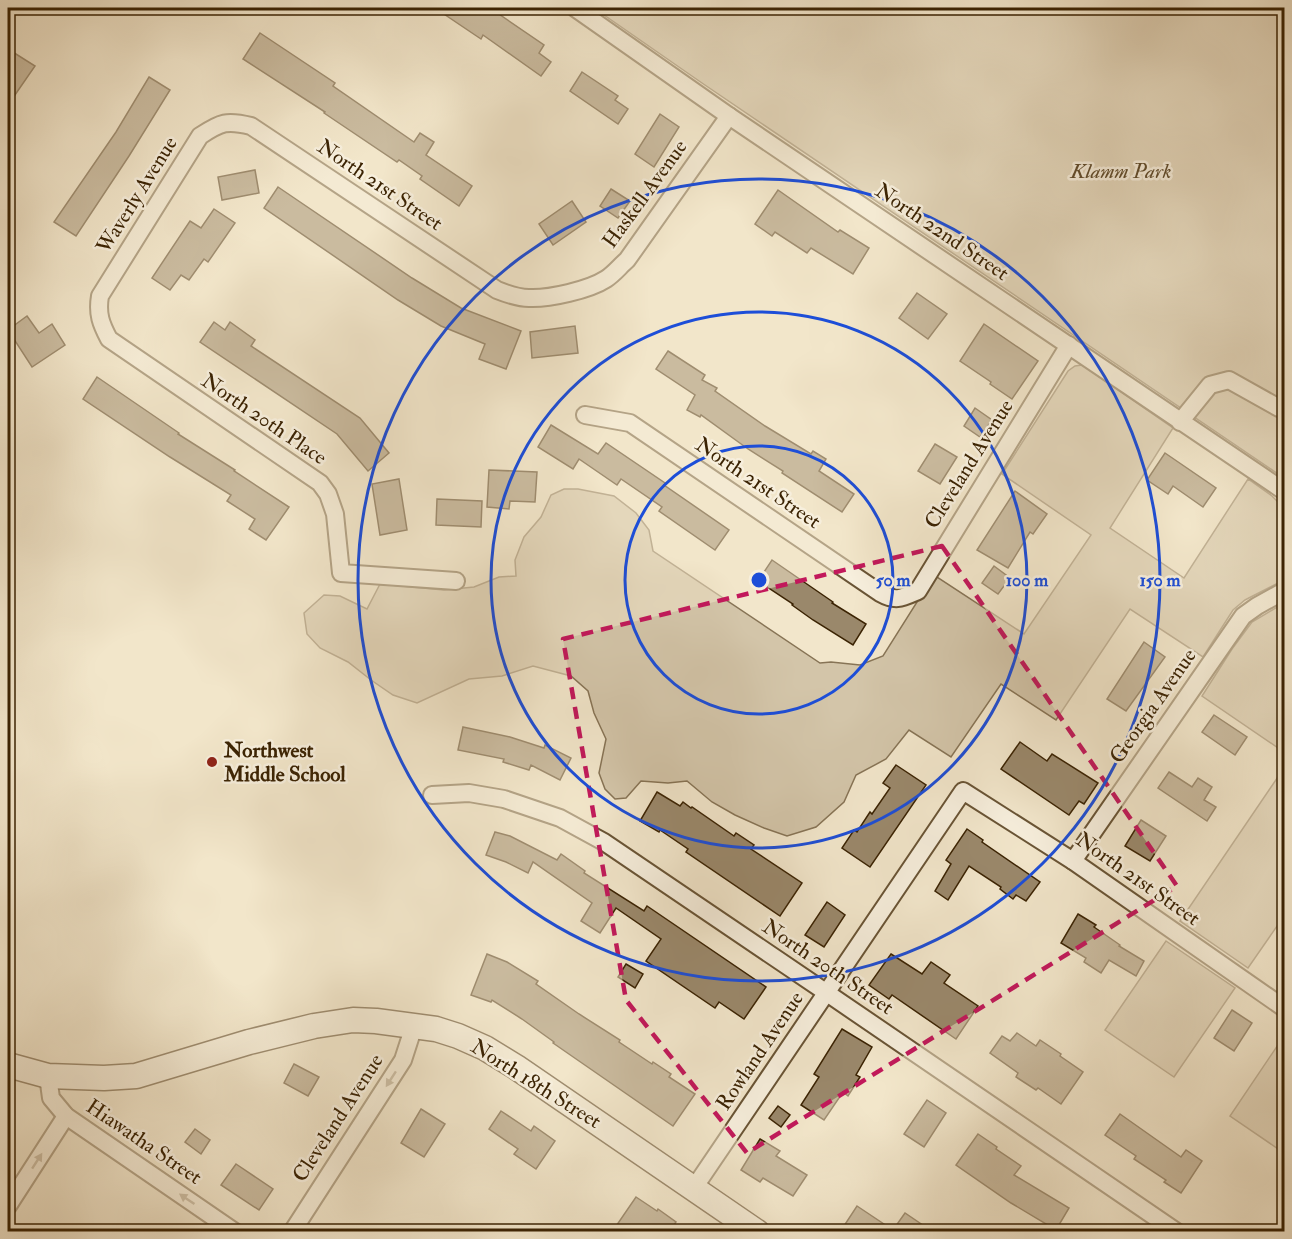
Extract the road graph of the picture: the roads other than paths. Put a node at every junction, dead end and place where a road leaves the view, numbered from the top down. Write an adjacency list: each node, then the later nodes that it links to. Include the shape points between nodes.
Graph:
1 (575, 8): 2 (street, North 22nd Street)
2 (729, 116): 4 (street, Haskell Avenue, via 627,260 606,279 557,295); 6 (street, North 22nd Street)
3 (251, 126): 4 (street, North 21st Street, via 497,290); 5 (street, Waverly Avenue, via 234,121 216,125 200,136 100,297 98,309)
4 (515, 296)
5 (104, 329): 11 (street, North 20th Place, via 117,346 320,483 335,514 341,573)
6 (1069, 345): 9 (street, North 22nd Street); 13 (street, Cleveland Avenue, via 918,591)
7 (1284, 409): 9 (street, via 1228,380 1210,385)
8 (585, 415): 13 (street, North 21st Street, via 630,423 880,593 891,599)
9 (1180, 422): 10 (street, North 22nd Street)
10 (1284, 491)
11 (456, 582)
12 (1284, 591): 16 (street, Georgia Avenue, via 1243,616)
13 (901, 598)
14 (963, 791): 16 (street, North 21st Street); 17 (street, Rowland Avenue)
15 (432, 795): 17 (street, North 20th Street, via 469,792 560,818 604,843)
16 (1073, 861): 18 (street, North 21st Street)
17 (827, 993): 23 (street, Rowland Avenue); 28 (street, North 20th Street)
18 (1284, 1008)
19 (414, 1026): 21 (main road, North 18th Street, via 353,1020 249,1042 136,1076); 23 (main road, North 18th Street, via 436,1029 484,1048); 26 (street, Cleveland Avenue, one-way to 26, via 403,1060)
20 (8, 1065): 21 (main road, North 18th Street)
21 (48, 1076): 22 (street, Hiawatha Street, via 51,1098)
22 (66, 1116): 24 (street, one-way to 22); 25 (street, Hiawatha Street, one-way to 22)
23 (694, 1188): 27 (main road, North 18th Street)
24 (8, 1206)
25 (235, 1232)
26 (292, 1232)
27 (757, 1232)
28 (1178, 1232)

